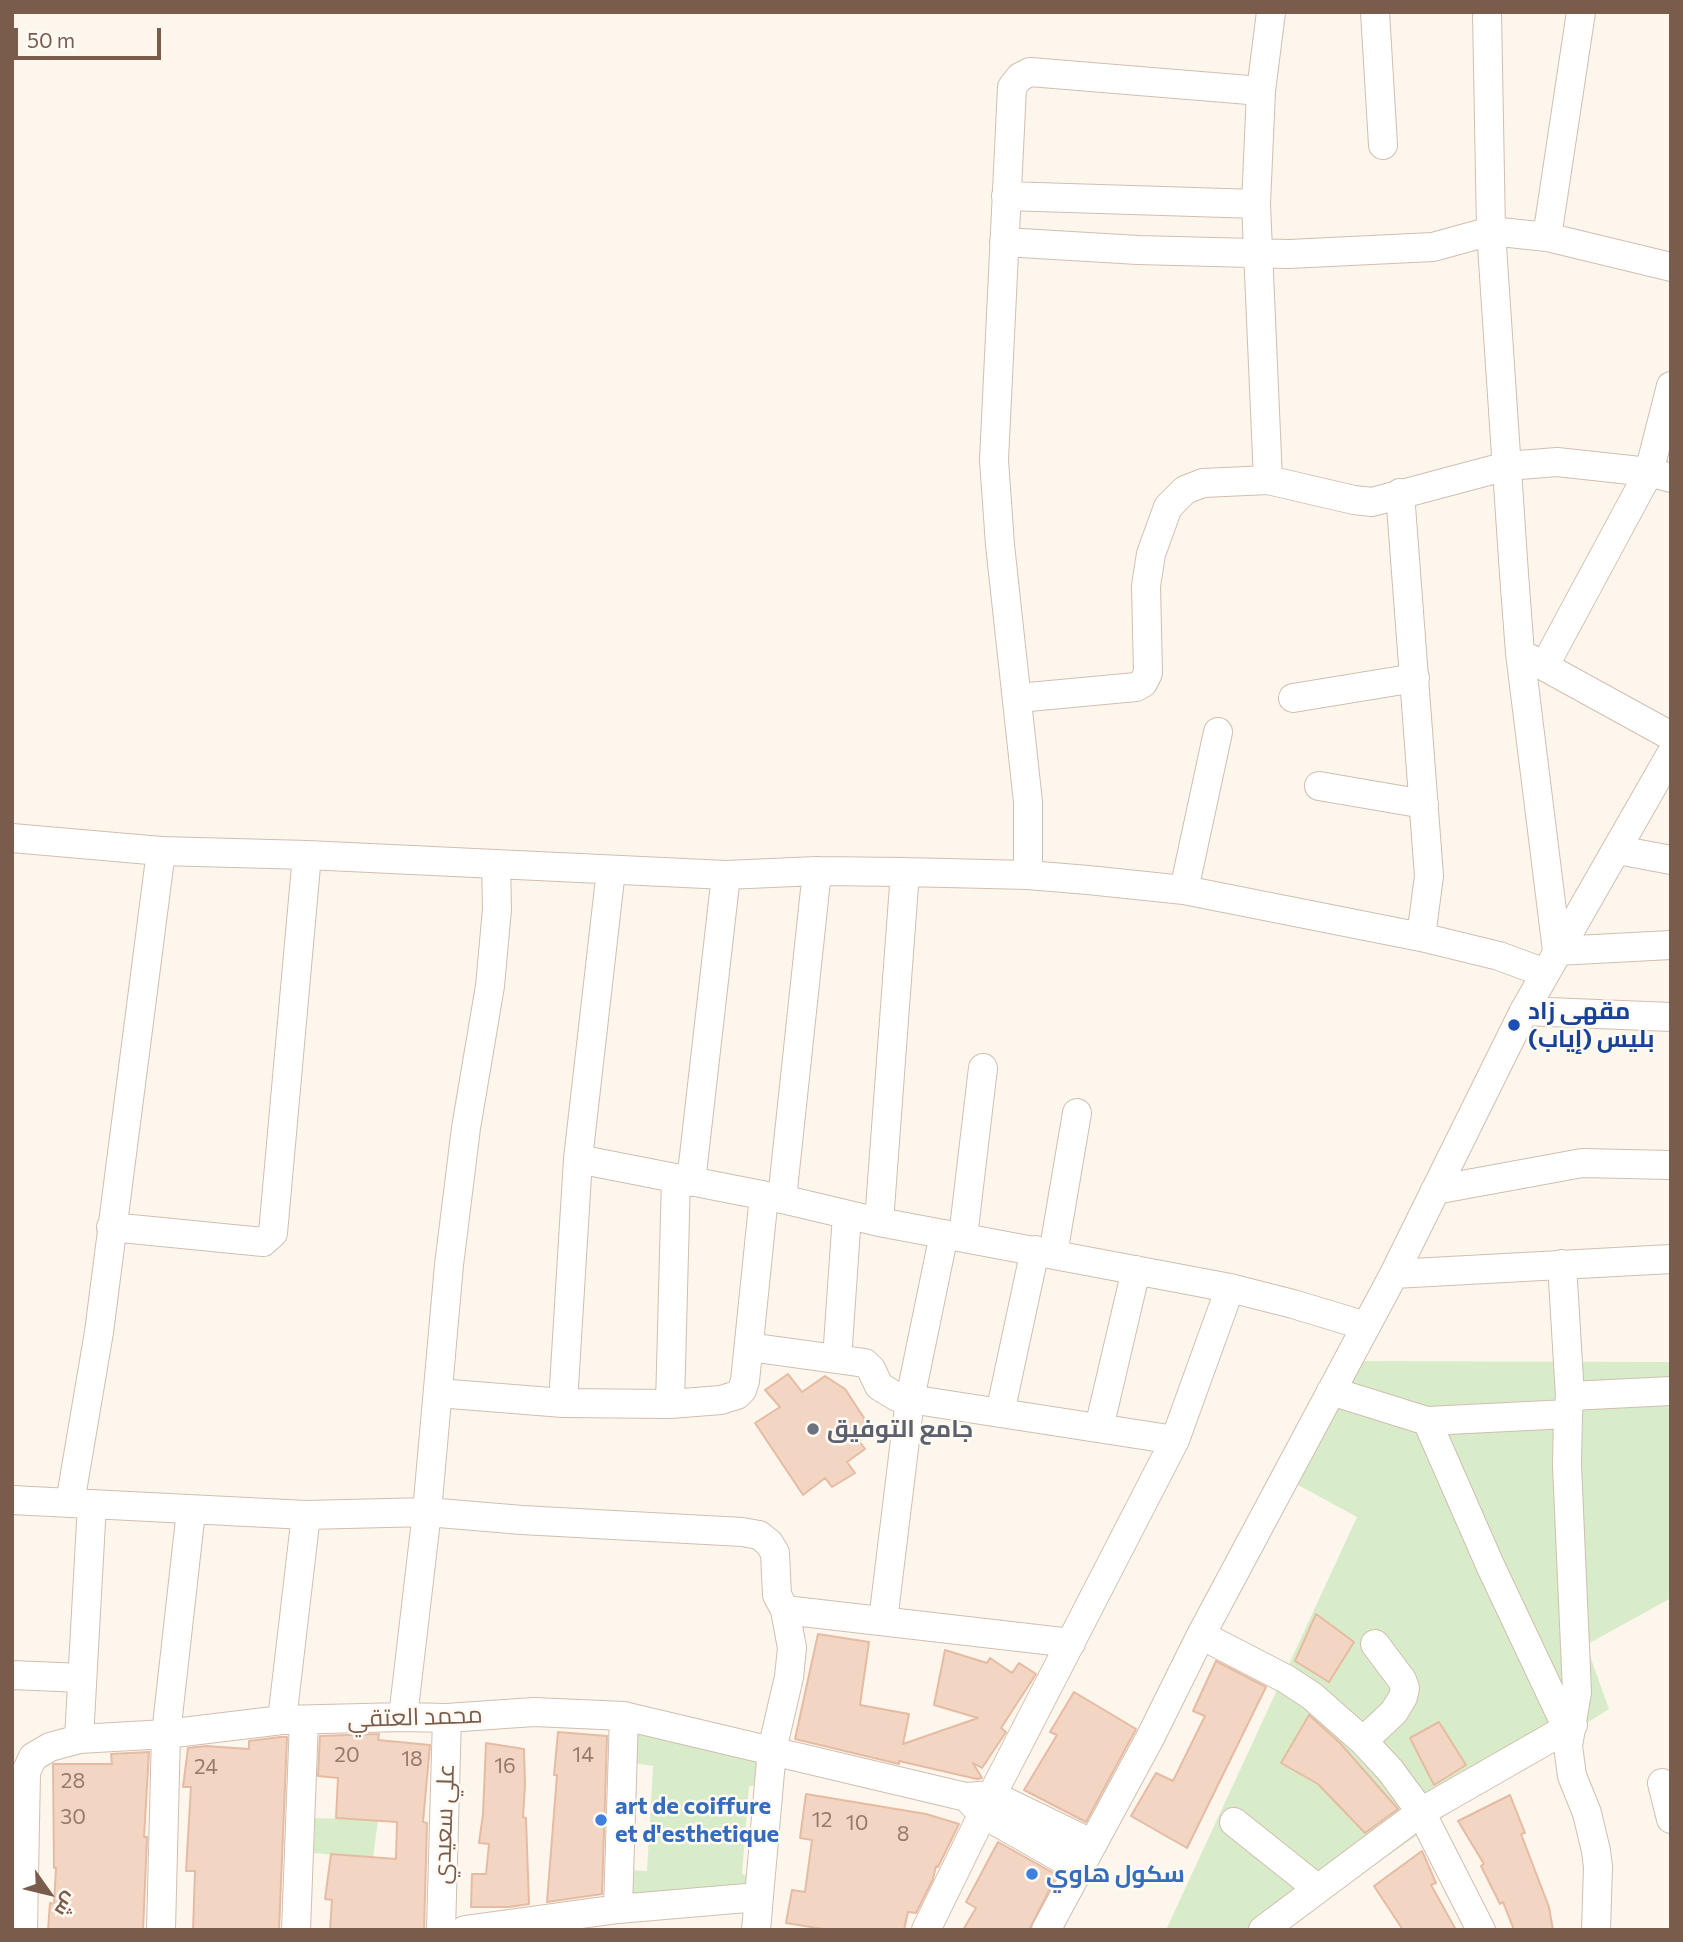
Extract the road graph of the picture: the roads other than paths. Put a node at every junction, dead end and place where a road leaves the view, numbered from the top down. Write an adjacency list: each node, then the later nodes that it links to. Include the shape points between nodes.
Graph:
1 (1270, 12): 5 (street)
2 (1375, 12): 6 (street)
3 (1487, 12): 9 (street)
4 (1581, 12): 10 (street)
5 (1261, 91): 7 (street, via 1030,72 1012,88); 8 (street)
6 (1383, 145)
7 (1006, 196): 8 (street); 11 (street)
8 (1256, 204): 12 (street)
9 (1491, 231): 10 (street); 12 (street, via 1433,247); 15 (street)
10 (1547, 237): 13 (street)
11 (1004, 242): 12 (street); 21 (street, via 995,460)
12 (1258, 254): 17 (street)
13 (1671, 267)
14 (1671, 386): 16 (street)
15 (1507, 466): 16 (street, via 1557,462); 18 (street); 19 (street)
16 (1660, 475): 19 (street)
17 (1268, 480): 18 (street, via 1363,501); 21 (street, via 1203,483 1185,490 1168,507 1151,554 1146,586 1148,673 1143,683)
18 (1400, 494): 20 (street)
19 (1533, 659): 24 (street); 42 (street)
20 (1415, 678): 22 (street); 27 (street)
21 (1018, 698): 37 (street, via 1028,802)
22 (1293, 698)
23 (1219, 732): 39 (street)
24 (1671, 736)
25 (1671, 754): 29 (street)
26 (1320, 786): 27 (street)
27 (1424, 804): 40 (street, via 1429,876)
28 (12, 838): 30 (street)
29 (1618, 850): 32 (street); 42 (street)
30 (161, 851): 31 (street); 54 (street)
31 (307, 855): 33 (street); 54 (street, via 273,1233 263,1242)
32 (1671, 860)
33 (496, 864): 34 (street); 67 (street, via 490,986 463,1155)
34 (611, 870): 38 (street); 47 (street)
35 (817, 871): 36 (street); 38 (street); 51 (street)
36 (905, 872): 37 (street); 53 (street)
37 (1028, 875): 39 (street)
38 (726, 876): 49 (street)
39 (1184, 890): 40 (street)
40 (1421, 937): 42 (street, via 1499,956)
41 (1671, 945): 42 (street)
42 (1551, 962): 43 (street)
43 (1524, 1012): 44 (street); 50 (street)
44 (1671, 1017)
45 (983, 1068): 55 (street)
46 (1077, 1112): 56 (street)
47 (578, 1159): 49 (street); 69 (street)
48 (1671, 1165): 50 (street, via 1582,1163)
49 (684, 1180): 51 (street); 70 (street)
50 (1435, 1191): 60 (street)
51 (773, 1197): 52 (street); 63 (street)
52 (847, 1215): 53 (street); 64 (street)
53 (879, 1222): 55 (street)
54 (111, 1227): 77 (street)
55 (953, 1236): 56 (street); 68 (street)
56 (1044, 1252): 59 (street); 72 (street)
57 (1671, 1259): 58 (street)
58 (1562, 1264): 60 (street); 71 (street)
59 (1136, 1270): 61 (street); 74 (street)
60 (1394, 1274): 62 (street)
61 (1230, 1288): 62 (street); 75 (street)
62 (1366, 1326): 65 (street)
63 (749, 1347): 64 (street); 70 (street, via 745,1381 737,1395)
64 (837, 1359): 68 (street, via 865,1363 884,1391)
65 (1331, 1391): 73 (street); 83 (street)
66 (1671, 1391): 71 (street)
67 (438, 1393): 69 (street); 79 (street)
68 (910, 1399): 72 (street); 82 (street)
69 (564, 1403): 70 (street)
70 (670, 1405)
71 (1569, 1405): 73 (street); 92 (street, via 1577,1692)
72 (1000, 1413): 74 (street)
73 (1427, 1421): 92 (street, via 1490,1565)
74 (1099, 1428): 75 (street)
75 (1175, 1440): 84 (street)
76 (12, 1500): 77 (street)
77 (81, 1504): 78 (street); 87 (street)
78 (191, 1511): 80 (street); 93 (street)
79 (427, 1512): 80 (street); 81 (street, via 759,1535 775,1553 777,1595); 89 (street)
80 (306, 1515): 91 (street)
81 (785, 1610): 82 (street); 96 (street, via 792,1648)
82 (883, 1621): 84 (street)
83 (1201, 1635): 95 (street, via 1312,1696); 102 (street)
84 (1071, 1643): 98 (street)
85 (1375, 1644): 95 (street, via 1405,1688 1394,1712)
86 (12, 1675): 87 (street)
87 (81, 1678): 94 (street)
88 (624, 1716): 90 (street, محمد العتقي, via 534,1712); 96 (street, محمد العتقي); 106 (street)
89 (403, 1717): 90 (street, محمد العتقي); 91 (street, محمد العتقي)
90 (447, 1718): 110 (street, علي سعيدي)
91 (293, 1720): 93 (street, محمد العتقي); 109 (street)
92 (1570, 1726): 99 (street); 117 (street, via 1569,1762 1593,1835 1598,1867)
93 (166, 1734): 94 (street, محمد العتقي); 108 (street)
94 (79, 1739): 107 (street, محمد العتقي, via 33,1757 26,1772)
95 (1363, 1741): 99 (street)
96 (772, 1750): 98 (street, محمد العتقي); 105 (street)
97 (1662, 1783): 100 (street)
98 (980, 1802): 102 (street, محمد العتقي); 103 (street, محمد العتقي); 113 (street)
99 (1421, 1812): 104 (street); 116 (street)
100 (1671, 1819)
101 (1234, 1822): 104 (street)
102 (1093, 1844): 103 (street)
103 (1080, 1869): 114 (street)
104 (1318, 1889): 115 (street)
105 (758, 1898): 106 (street); 112 (street)
106 (618, 1909): 111 (street)
107 (23, 1930)
108 (161, 1930)
109 (296, 1930)
110 (441, 1930)
111 (465, 1930)
112 (756, 1930)
113 (926, 1930)
114 (1046, 1930)
115 (1263, 1930)
116 (1481, 1930)
117 (1596, 1930)

